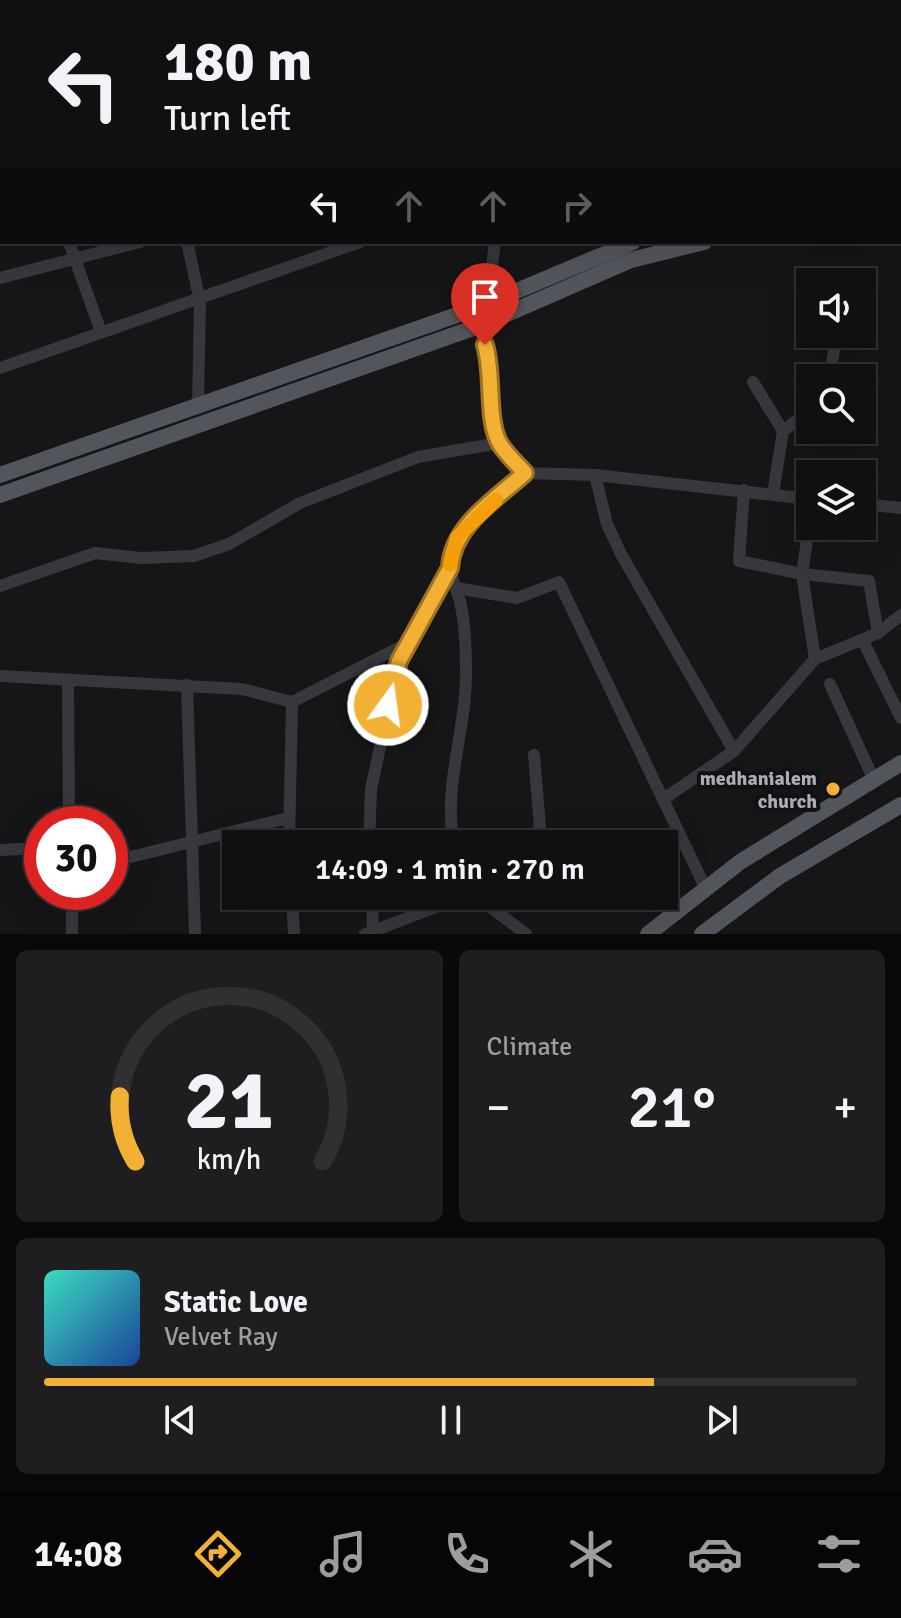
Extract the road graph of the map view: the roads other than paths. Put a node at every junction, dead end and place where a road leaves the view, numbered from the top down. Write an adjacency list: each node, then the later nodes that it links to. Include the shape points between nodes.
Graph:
1 (70, 244): 8 (street)
2 (132, 244): 8 (street)
3 (187, 244): 10 (street)
4 (355, 244): 10 (street)
5 (495, 244): 11 (street)
6 (628, 244): 11 (main road)
7 (696, 244): 12 (main road, via 631,260)
8 (73, 258): 9 (street); 13 (street)
9 (0, 278)
10 (200, 301): 13 (street); 16 (street)
11 (487, 304): 16 (main road)
12 (479, 326): 19 (street, via 492,372 492,416); 25 (main road)
13 (101, 332): 14 (street)
14 (0, 368)
15 (753, 382): 18 (street)
16 (198, 405): 21 (main road)
17 (796, 421): 18 (street)
18 (783, 431): 24 (street)
19 (499, 443): 20 (street); 32 (street, via 418,457 300,503 229,544 194,556 95,553)
20 (525, 473): 22 (street); 30 (street, via 457,537)
21 (0, 475)
22 (595, 475): 23 (street); 46 (street, via 621,554)
23 (744, 490): 24 (street); 31 (street, via 739,561)
24 (773, 494): 26 (street)
25 (0, 495)
26 (796, 497)
27 (876, 505): 28 (street)
28 (901, 508)
29 (807, 540): 31 (street)
30 (450, 568): 33 (street); 37 (street)
31 (802, 574): 35 (street, via 869,581); 38 (street)
32 (0, 586)
33 (456, 588): 50 (street, via 517,598 559,582); 56 (street, via 467,668 452,768)
34 (901, 615): 35 (street)
35 (878, 633): 36 (street)
36 (863, 641): 38 (street); 43 (street)
37 (410, 642): 44 (street); 55 (street, via 399,661 381,736)
38 (815, 659): 46 (street)
39 (0, 676): 40 (street)
40 (68, 682): 42 (street); 52 (street)
41 (830, 684): 49 (street)
42 (187, 685): 44 (street, via 252,690); 58 (street)
43 (896, 693): 45 (street)
44 (292, 702): 53 (street)
45 (901, 718)
46 (734, 751): 50 (street)
47 (534, 755): 57 (street)
48 (901, 763): 49 (main road)
49 (873, 778): 62 (main road)
50 (665, 798): 62 (street)
51 (901, 805): 74 (main road, via 780,876)
52 (69, 806)
53 (288, 818): 54 (street); 58 (street)
54 (288, 830)
55 (370, 830)
56 (454, 830)
57 (538, 830)
58 (193, 842): 61 (street); 70 (street)
59 (24, 849): 60 (street)
60 (0, 850)
61 (128, 858)
62 (705, 887): 73 (main road)
63 (72, 910): 69 (street)
64 (293, 910): 71 (street)
65 (372, 910): 68 (street)
66 (424, 910): 68 (street)
67 (494, 910): 72 (street)
68 (371, 933)
69 (72, 934)
70 (195, 934)
71 (294, 934)
72 (526, 934)
73 (648, 934)
74 (702, 934)

